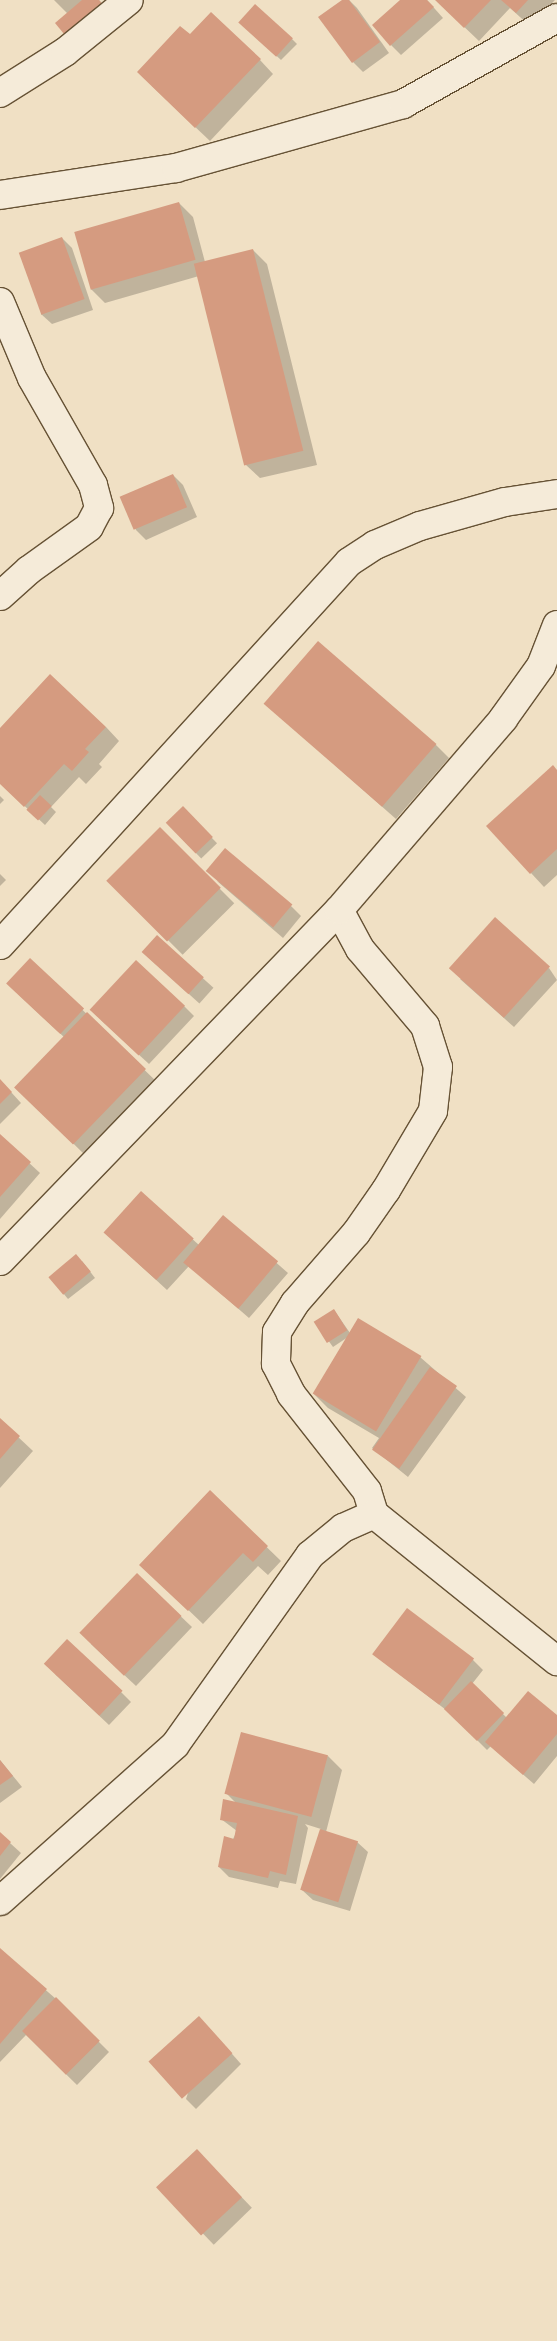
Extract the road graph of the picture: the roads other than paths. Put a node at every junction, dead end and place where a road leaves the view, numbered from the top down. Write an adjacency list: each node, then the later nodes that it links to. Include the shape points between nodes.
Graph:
1 (130, 0): 3 (street, via 65,52)
2 (557, 18): 4 (street, via 402,104 176,168)
3 (0, 93)
4 (0, 195)
5 (0, 302): 7 (street, via 32,378 93,485 98,508 89,526 29,570)
6 (557, 494): 10 (street, via 505,502 420,526 375,545 349,562)
7 (0, 596)
8 (557, 625): 9 (street, via 541,666 503,719)
9 (339, 910): 11 (street); 12 (street, via 360,949 425,1026 438,1067 433,1111 386,1190 356,1232 295,1304 277,1332 276,1364 291,1394 367,1491)
10 (0, 945)
11 (0, 1261)
12 (374, 1514): 13 (street); 14 (street, via 343,1528 310,1555 174,1744)
13 (557, 1661)
14 (0, 1902)

